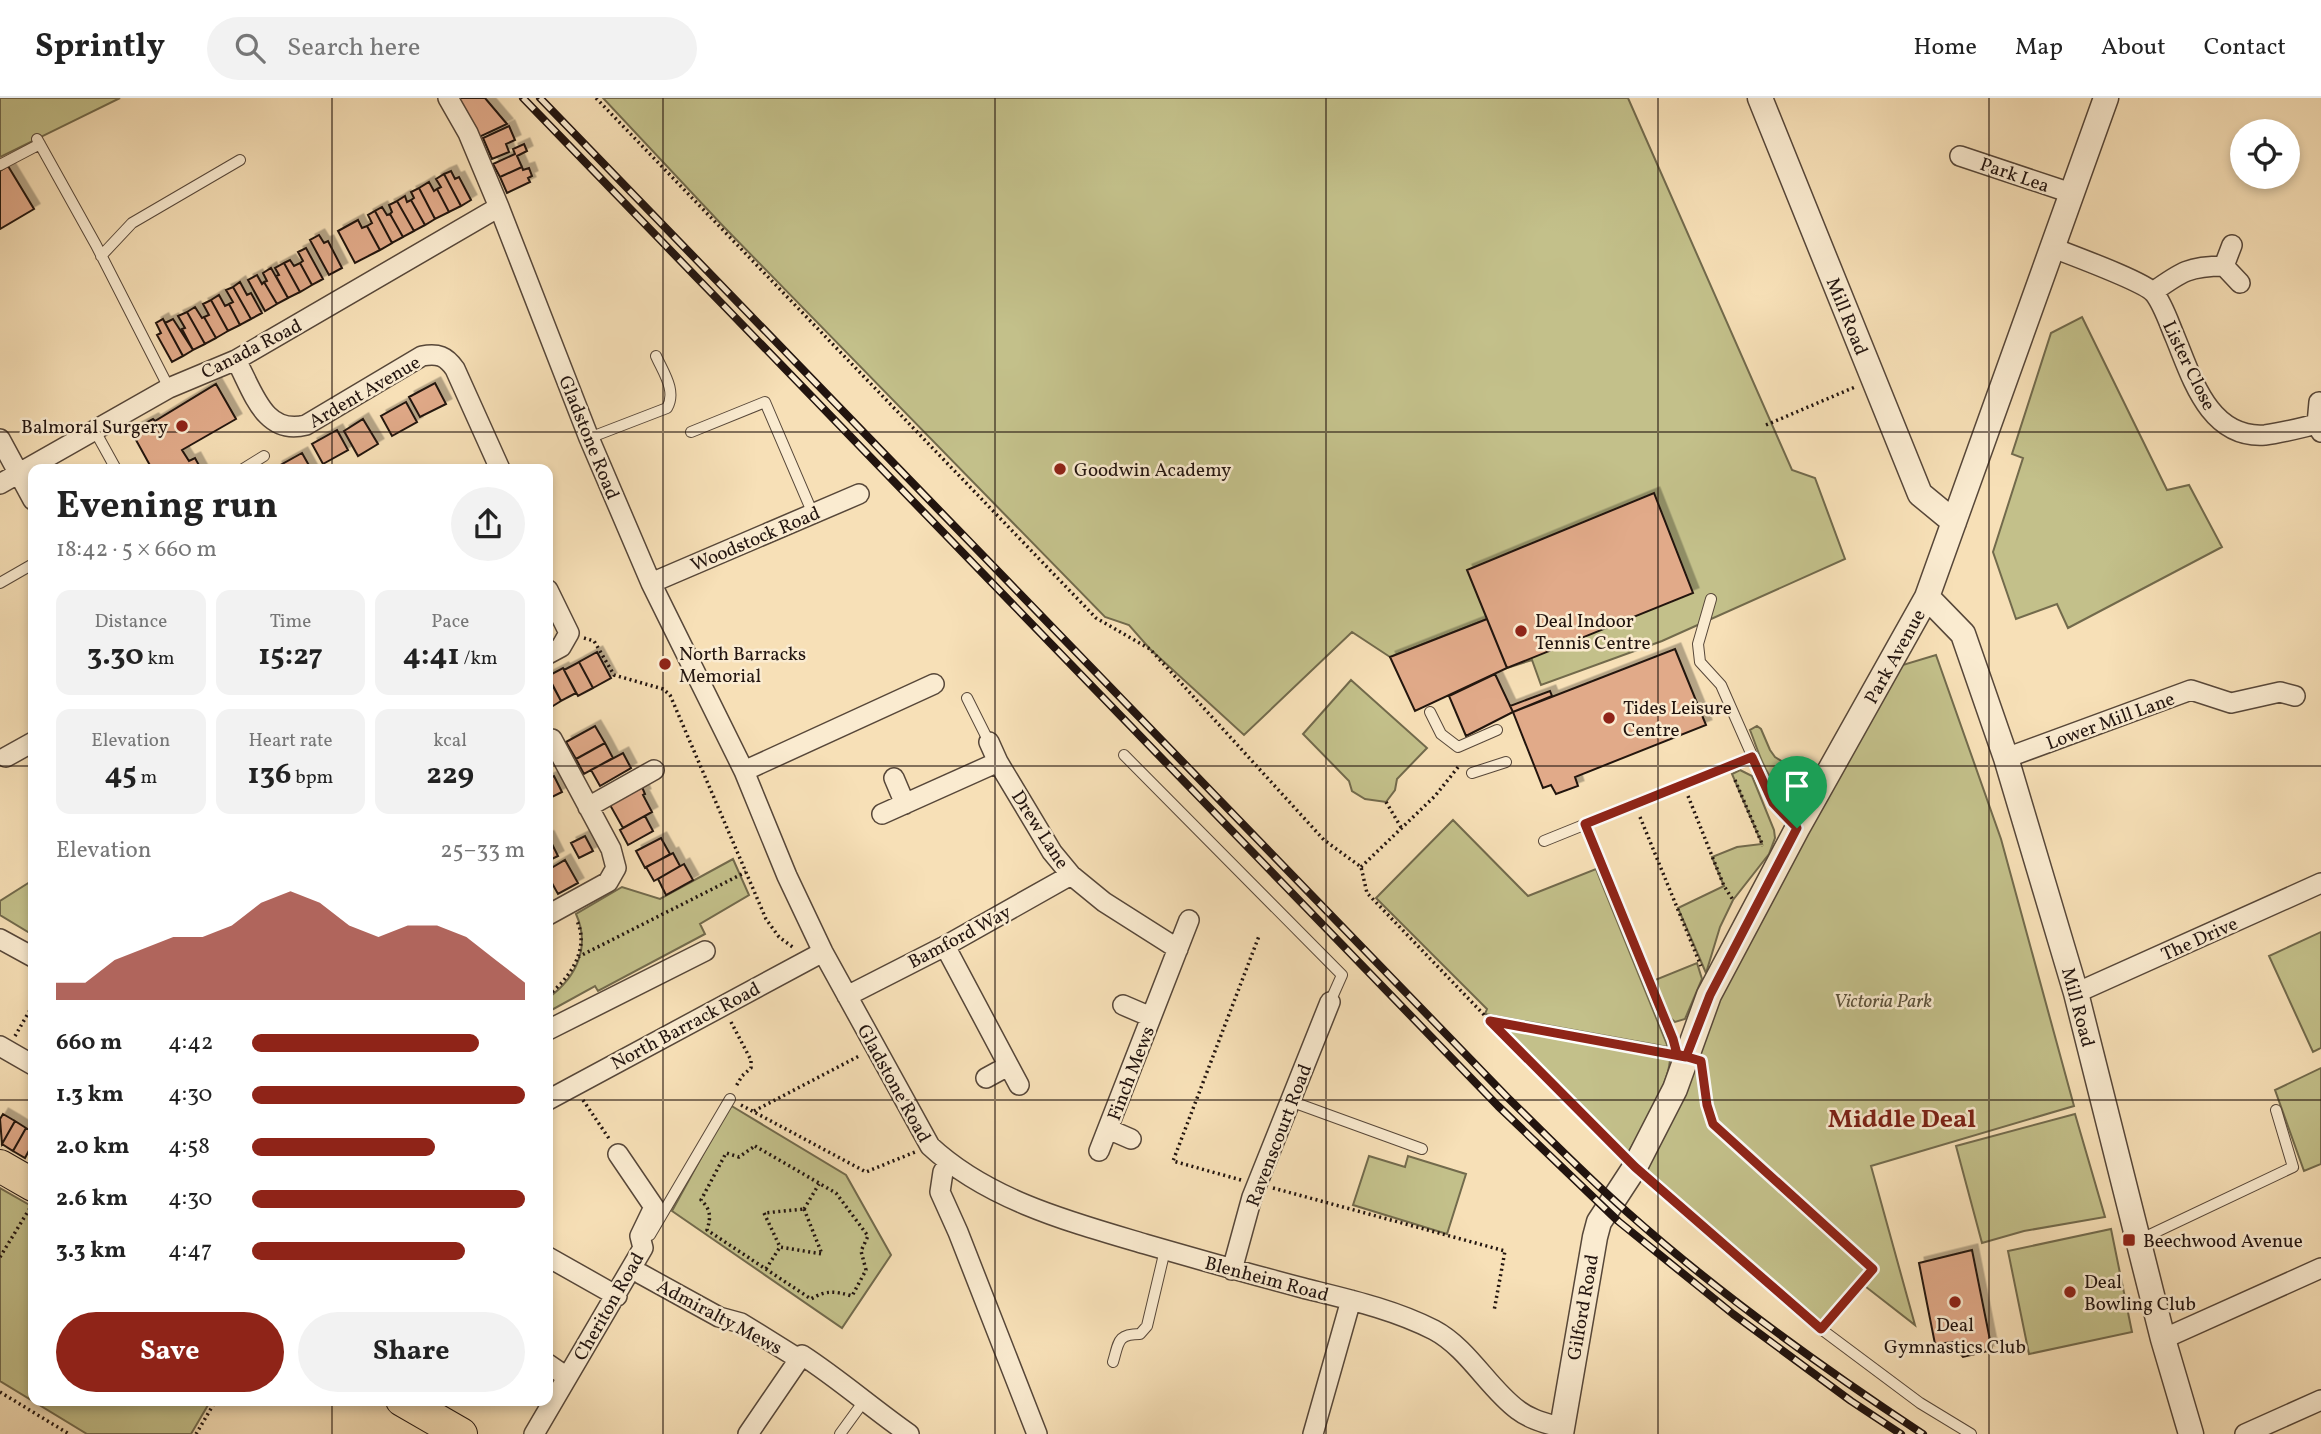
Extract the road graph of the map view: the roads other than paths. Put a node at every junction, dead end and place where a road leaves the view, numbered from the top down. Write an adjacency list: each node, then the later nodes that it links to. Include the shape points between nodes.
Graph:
1 (448, 98): 8 (street, Gladstone Road)
2 (2106, 98): 7 (street, Park Avenue)
3 (1765, 100): 35 (street, Mill Road, via 1920,494)
4 (1960, 156): 7 (street, Park Lea)
5 (240, 160): 11 (lane, via 132,223)
6 (0, 165): 11 (lane, via 38,141)
7 (2071, 193): 10 (street, Park Avenue)
8 (499, 207): 16 (street, Canada Road); 22 (street, Gladstone Road)
9 (2232, 245): 12 (street)
10 (2051, 247): 14 (street); 35 (street, Park Avenue)
11 (101, 256): 17 (lane)
12 (2224, 266): 13 (street); 14 (street, via 2198,266)
13 (2241, 283)
14 (2153, 292): 19 (street, Lister Close, via 2209,411 2222,424 2244,434 2264,435)
15 (656, 356): 22 (lane, via 671,389 667,408)
16 (236, 360): 17 (street, Canada Road); 28 (street, Ardent Avenue, via 268,417 277,425 293,428 435,353 447,358 455,369)
17 (169, 388): 20 (street, Canada Road)
18 (2319, 402): 19 (street, Lister Close)
19 (2319, 428)
20 (95, 431): 25 (street, Canada Road); 26 (lane)
21 (691, 432): 34 (lane, via 765,402)
22 (589, 438): 38 (street, Gladstone Road)
23 (0, 439): 30 (street)
24 (264, 456): 27 (lane)
25 (36, 464)
26 (113, 464)
27 (251, 464)
28 (498, 464)
29 (28, 468): 30 (street, Canada Road)
30 (18, 474): 31 (street, Canada Road); 32 (street)
31 (0, 484)
32 (28, 491)
33 (859, 494): 34 (street, Woodstock Road)
34 (813, 514): 38 (street, Woodstock Road)
35 (1954, 522): 39 (street, Park Avenue)
36 (28, 567): 37 (lane)
37 (0, 583)
38 (651, 583): 58 (street, Gladstone Road)
39 (1927, 597): 54 (street, Mill Road, via 1963,634); 64 (street, Park Avenue)
40 (1710, 599): 53 (lane, via 1698,644 1700,662 1721,685)
41 (553, 600): 42 (street, via 569,633)
42 (553, 651)
43 (934, 684): 58 (street)
44 (2295, 696): 54 (street, Lower Mill Lane, via 2280,692 2231,703 2192,690)
45 (967, 698): 49 (lane)
46 (1430, 712): 47 (lane, via 1441,734 1458,747)
47 (1497, 730)
48 (553, 742): 62 (street)
49 (989, 742): 55 (street, Drew Lane)
50 (28, 745): 52 (street)
51 (1124, 755): 78 (lane, via 1342,975)
52 (6, 757)
53 (1752, 757): 64 (lane, via 1773,803); 65 (lane)
54 (2006, 758): 76 (street, Mill Road)
55 (998, 762): 61 (street); 66 (street, Drew Lane)
56 (1506, 762): 59 (lane)
57 (654, 770): 62 (street)
58 (744, 771): 71 (street, Gladstone Road)
59 (1472, 773)
60 (894, 778): 61 (street)
61 (905, 804): 63 (street)
62 (589, 807): 68 (street, via 616,869 608,882)
63 (882, 814)
64 (1797, 828): 98 (street, Park Avenue, via 1710,995 1682,1055 1675,1089)
65 (1544, 841)
66 (1071, 875): 72 (street, Bamford Way); 73 (street, Drew Lane)
67 (2321, 883): 76 (street, The Drive)
68 (553, 912)
69 (1189, 920): 73 (street, Finch Mews)
70 (0, 939): 75 (street)
71 (821, 946): 77 (street, Gladstone Road); 87 (street, North Barrack Road)
72 (944, 946): 77 (street, Bamford Way); 84 (street)
73 (1178, 949): 80 (street, Finch Mews)
74 (705, 951): 81 (street)
75 (28, 954)
76 (2076, 993): 100 (street, Mill Road)
77 (846, 996): 96 (street, Gladstone Road, via 930,1146)
78 (1330, 1002): 89 (street, Ravenscourt Road)
79 (1123, 1005): 80 (street, Finch Mews)
80 (1151, 1017): 91 (street, Finch Mews)
81 (553, 1027)
82 (3, 1048): 83 (street)
83 (28, 1062)
84 (1008, 1066): 85 (street); 86 (street)
85 (986, 1078)
86 (1018, 1085)
87 (553, 1097)
88 (730, 1099): 101 (lane)
89 (1290, 1101): 93 (lane); 105 (street, Ravenscourt Road, via 1257,1184)
90 (2276, 1110): 100 (lane, via 2293,1167)
91 (1108, 1129): 92 (street, Finch Mews); 94 (street, Finch Mews)
92 (1131, 1139)
93 (1422, 1149)
94 (1099, 1152)
95 (618, 1154): 101 (street, Cheriton Road, via 654,1207 640,1237)
96 (948, 1163): 102 (street, Blenheim Road, via 1060,1219); 126 (street, via 940,1192)
97 (0, 1166): 99 (main road)
98 (1628, 1177): 120 (street, Gilford Road, via 1599,1222 1595,1237)
99 (28, 1182)
100 (2138, 1240): 110 (street, Mill Road)
101 (643, 1248): 107 (street, Cheriton Road)
102 (1165, 1250): 105 (street, Blenheim Road); 112 (lane, via 1147,1326 1140,1334 1121,1338)
103 (553, 1260): 107 (street)
104 (2321, 1268): 110 (street)
105 (1232, 1270): 108 (street, Blenheim Road)
106 (641, 1274): 111 (street, Admiralty Mews, via 719,1317 741,1323)
107 (617, 1296): 114 (street, Cheriton Road)
108 (1351, 1300): 120 (street, Blenheim Road, via 1401,1315 1436,1332 1464,1354 1516,1409); 127 (street)
109 (1821, 1329): 128 (lane, via 1920,1403)
110 (2163, 1339): 129 (street, Mill Road)
111 (799, 1359): 117 (street, Admiralty Mews, via 802,1355 823,1368); 124 (street, Admiralty Mews)
112 (1113, 1362)
113 (553, 1367): 114 (street)
114 (567, 1377): 116 (street, Cheriton Road)
115 (2321, 1400): 130 (street)
116 (553, 1401)
117 (864, 1401): 121 (street, Admiralty Mews); 125 (lane)
118 (412, 1406): 122 (main road)
119 (550, 1406): 123 (street, Cheriton Road)
120 (1561, 1431)
121 (906, 1433)
122 (461, 1434)
123 (534, 1434)
124 (748, 1434)
125 (840, 1434)
126 (1037, 1434)
127 (1314, 1434)
128 (1971, 1434)
129 (2191, 1434)
130 (2245, 1434)

